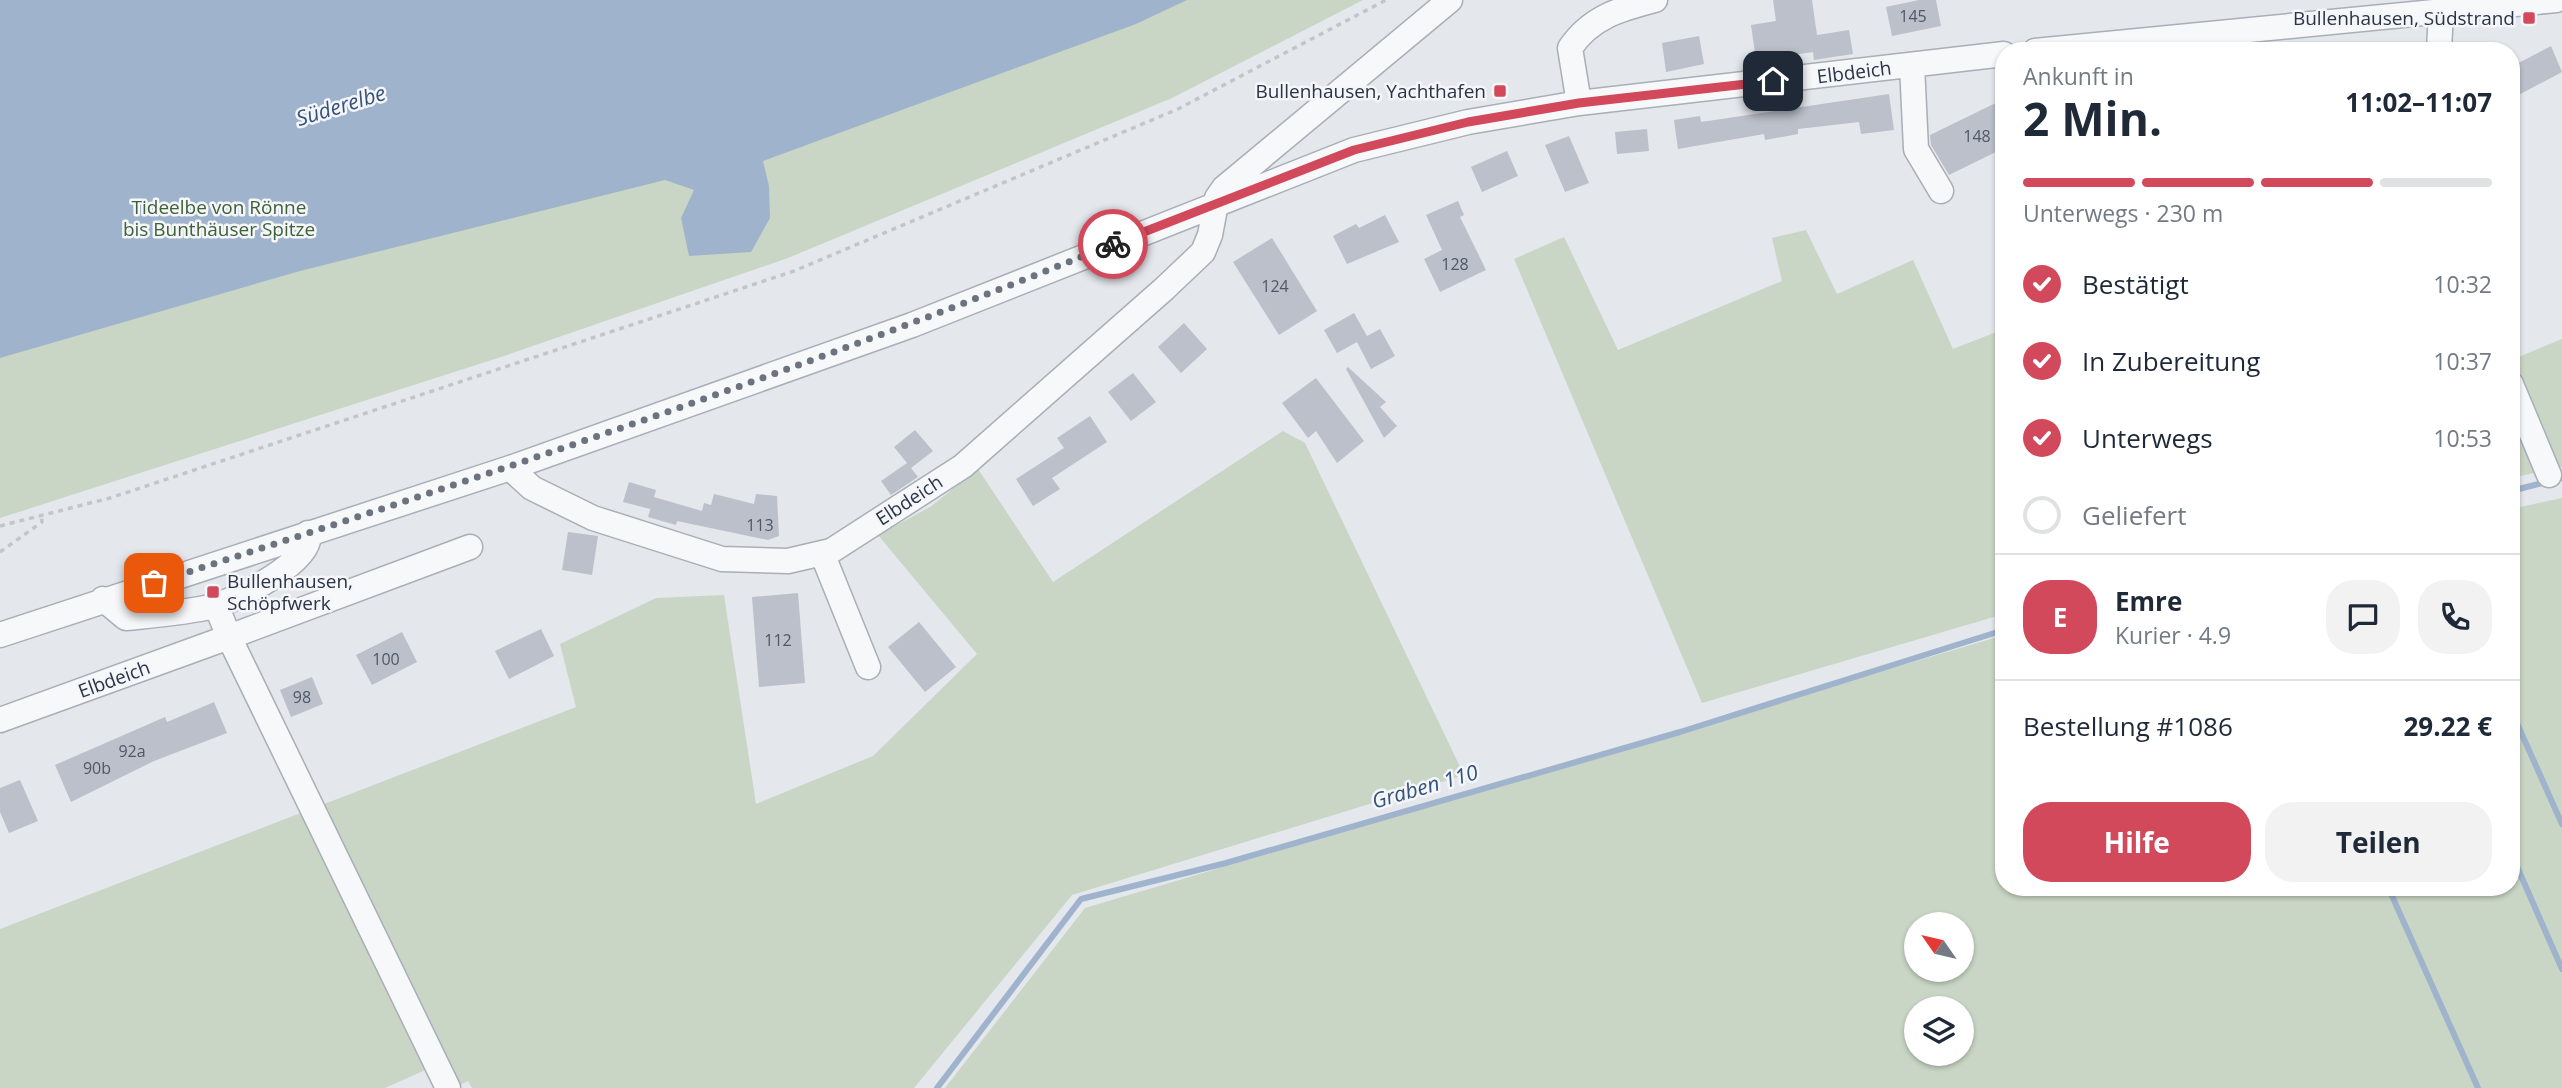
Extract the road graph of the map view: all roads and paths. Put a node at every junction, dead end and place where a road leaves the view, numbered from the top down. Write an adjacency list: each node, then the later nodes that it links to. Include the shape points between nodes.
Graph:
1 (1387, 0): 16 (path, via 1178,109 794,271 110,498)
2 (1451, 0): 12 (street, via 1224,188)
3 (1655, 0): 10 (street, via 1612,13 1582,32 1570,48)
4 (2556, 0): 5 (street)
5 (2441, 10): 6 (street); 7 (street)
6 (2124, 42)
7 (2439, 42)
8 (1995, 55): 9 (street, Elbdeich)
9 (1912, 65): 10 (street, Elbdeich); 11 (street, via 1916,149)
10 (1579, 103): 12 (street, Elbdeich, via 1468,122 1354,150)
11 (1941, 191)
12 (1217, 203): 14 (street, Elbdeich, via 912,325); 21 (street, Elbdeich, via 1203,252 1144,307 963,466)
13 (2520, 406): 15 (street)
14 (510, 468): 18 (street, Elbdeich); 21 (street, Elbdeich, via 532,488 593,518 722,559 788,561)
15 (2549, 475)
16 (41, 514): 17 (path); 20 (path, via 42,522)
17 (0, 526)
18 (307, 533): 22 (street, Elbdeich); 23 (street, via 305,551 288,567)
19 (470, 547): 25 (street, Elbdeich)
20 (0, 552)
21 (822, 553): 26 (street)
22 (103, 599): 23 (street, via 127,618); 24 (street, Elbdeich)
23 (216, 605): 25 (street)
24 (0, 635)
25 (229, 637): 27 (street, Elbdeich); 28 (street)
26 (868, 667)
27 (0, 720)
28 (448, 1088)

